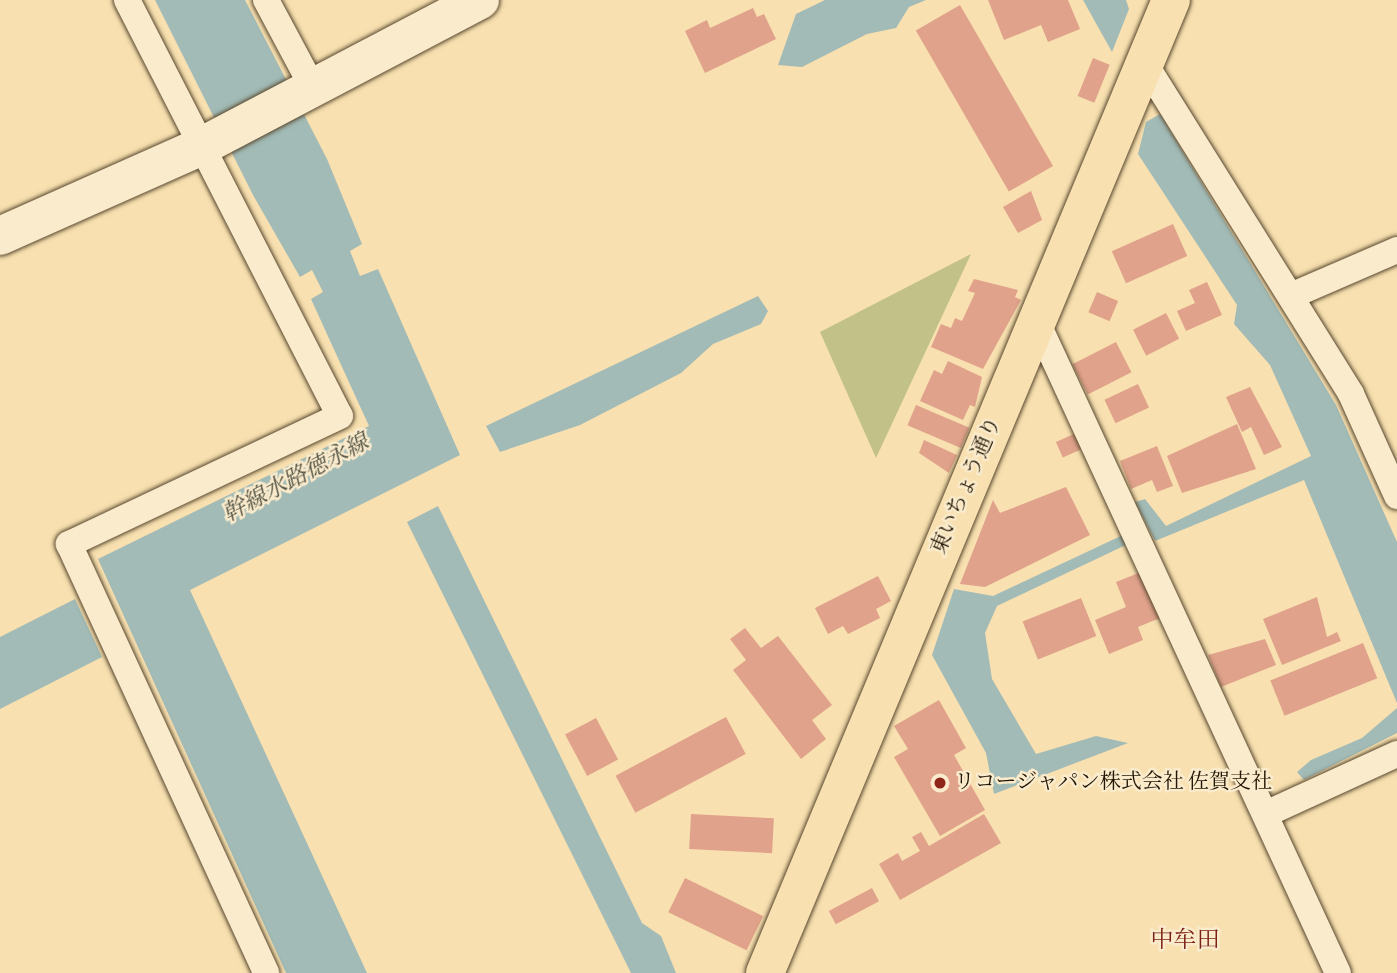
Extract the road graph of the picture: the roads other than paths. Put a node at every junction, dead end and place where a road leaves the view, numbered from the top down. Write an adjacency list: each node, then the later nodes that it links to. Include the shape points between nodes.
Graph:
1 (127, 0): 7 (street)
2 (266, 0): 6 (street)
3 (480, 0): 6 (street)
4 (1171, 0): 5 (main road, 東いちょう通り)
5 (1145, 64): 10 (street); 11 (main road, 東いちょう通り)
6 (313, 88): 7 (street)
7 (202, 146): 8 (street); 15 (street, via 340,416 69,544)
8 (0, 236)
9 (1397, 250): 10 (street)
10 (1293, 295): 12 (street, via 1351,394)
11 (1036, 320): 14 (street); 16 (main road, 東いちょう通り)
12 (1397, 496)
13 (1397, 754): 14 (street)
14 (1268, 813): 17 (street)
15 (266, 973)
16 (765, 973)
17 (1338, 973)

